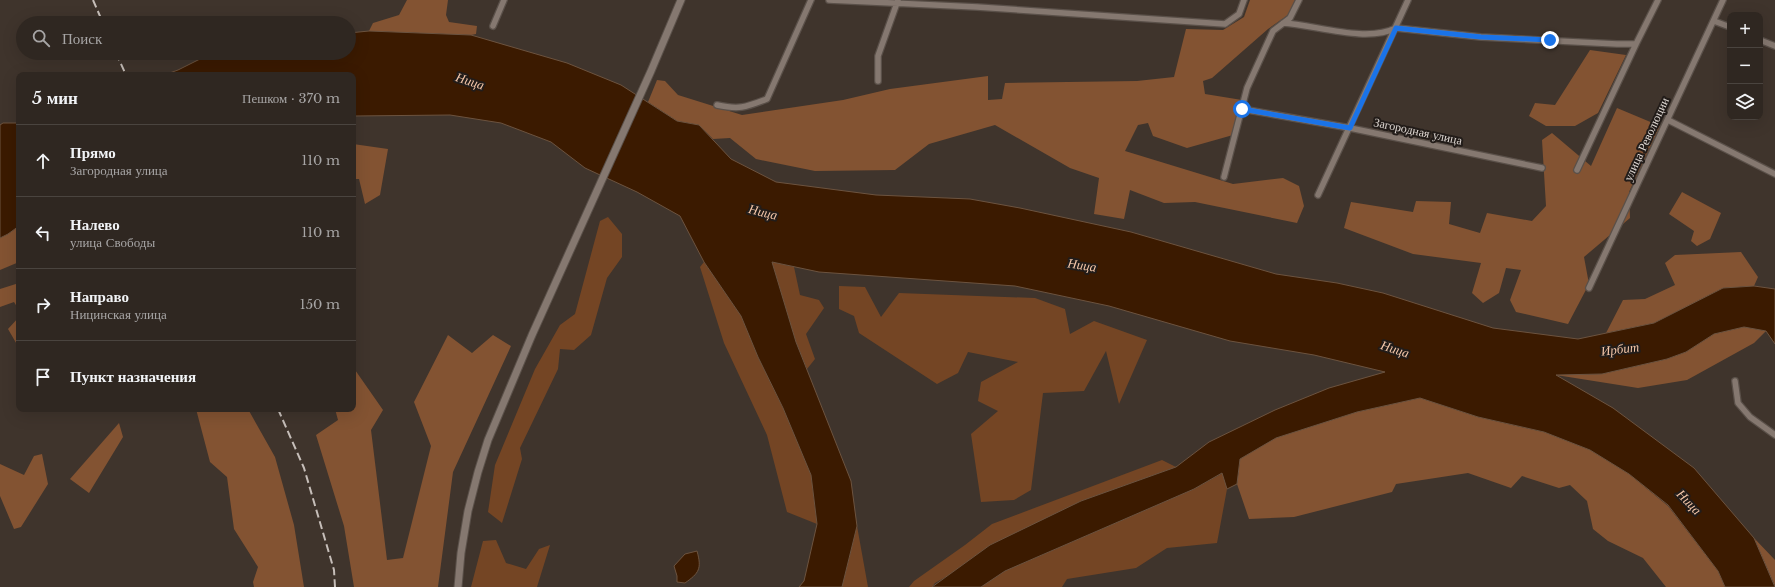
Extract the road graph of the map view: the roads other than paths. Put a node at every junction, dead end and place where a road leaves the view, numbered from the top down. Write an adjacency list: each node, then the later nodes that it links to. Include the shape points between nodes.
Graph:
1 (504, 0): 13 (street)
2 (681, 0): 32 (street, via 488,440 468,511)
3 (811, 0): 20 (street, via 767,99 740,108)
4 (829, 0): 10 (street)
5 (1244, 0): 10 (street, via 1239,14 1225,24)
6 (1299, 0): 12 (street, via 1290,18)
7 (1408, 0): 15 (street)
8 (1658, 0): 17 (street)
9 (1723, 0): 11 (street, улица Революции)
10 (898, 2): 19 (street, via 878,56)
11 (1714, 20): 14 (street); 22 (street, улица Революции)
12 (1283, 23): 15 (street, via 1373,35); 21 (street, via 1273,31 1247,88)
13 (493, 26)
14 (1727, 26)
15 (1396, 28): 17 (street, via 1481,37); 23 (street)
16 (1763, 41): 18 (street)
17 (1636, 44): 25 (street)
18 (1775, 46)
19 (878, 81)
20 (717, 105)
21 (1242, 109): 23 (street, Загородная улица); 27 (street)
22 (1668, 120): 26 (street); 29 (street, улица Революции)
23 (1350, 128): 24 (street, Загородная улица); 28 (street)
24 (1542, 168)
25 (1577, 170)
26 (1775, 174)
27 (1224, 177)
28 (1318, 195)
29 (1589, 288)
30 (1735, 381): 31 (street, via 1738,403 1750,417)
31 (1775, 435)
32 (458, 587)

